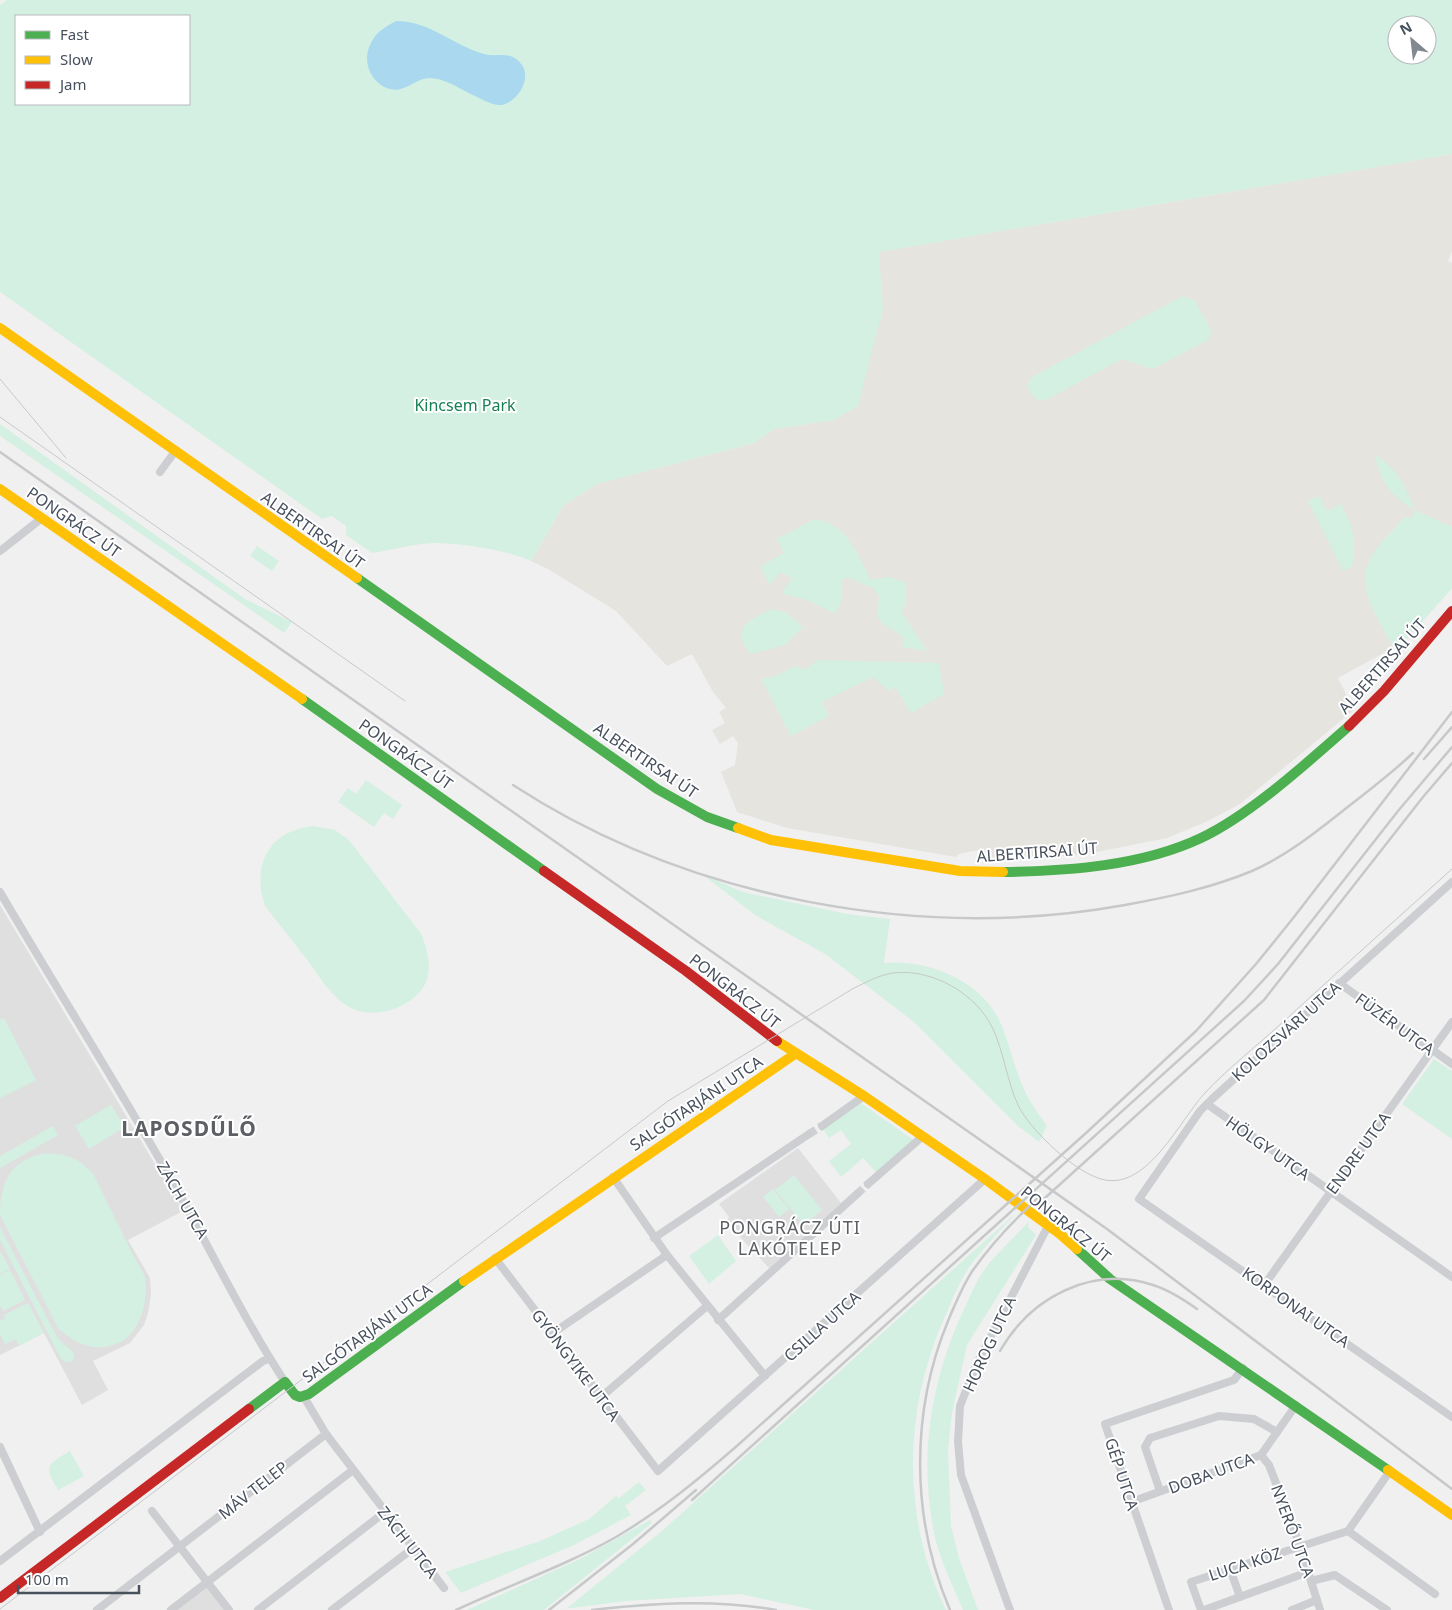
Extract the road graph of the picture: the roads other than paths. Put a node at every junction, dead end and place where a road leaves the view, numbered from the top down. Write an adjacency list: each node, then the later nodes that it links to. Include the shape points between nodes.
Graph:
1 (0, 328): 2 (street, ALBERTIRSAI ÚT)
2 (176, 450): 3 (street); 7 (street, ALBERTIRSAI ÚT, via 677,801 707,817 771,840 960,871 1059,868 1108,862 1167,850 1213,832 1242,815 1359,716)
3 (160, 472)
4 (0, 489): 5 (street, PONGRÁCZ ÚT)
5 (42, 518): 6 (street); 13 (street, PONGRÁCZ ÚT, via 686,971)
6 (0, 551)
7 (1452, 611)
8 (1452, 882): 10 (street, KOLOZSVÁRI UTCA)
9 (0, 892): 35 (street, ZÁCH UTCA, via 131,1108)
10 (1339, 983): 12 (street, FÜZÉR UTCA); 16 (street, KOLOZSVÁRI UTCA)
11 (1452, 1022): 12 (street, ENDRE UTCA)
12 (1432, 1050): 14 (street, FÜZÉR UTCA); 23 (street, ENDRE UTCA)
13 (795, 1054): 15 (street, PONGRÁCZ ÚT); 20 (street, SALGÓTARJÁNI UTCA)
14 (1452, 1064)
15 (864, 1096): 17 (street); 19 (street, PONGRÁCZ ÚT)
16 (1207, 1104): 23 (street, HÖLGY UTCA); 25 (street, KOLOZSVÁRI UTCA)
17 (822, 1126)
18 (808, 1135): 27 (street)
19 (923, 1136): 21 (street, PONGRÁCZ ÚT); 22 (street)
20 (613, 1177): 27 (street); 29 (street, SALGÓTARJÁNI UTCA)
21 (985, 1179): 26 (street, PONGRÁCZ ÚT); 37 (street, CSILLA UTCA)
22 (868, 1184)
23 (1330, 1191): 30 (street, HÖLGY UTCA); 31 (street, ENDRE UTCA)
24 (857, 1194): 33 (street)
25 (1139, 1199): 31 (street, KORPONAI UTCA)
26 (1048, 1226): 36 (street, PONGRÁCZ ÚT, via 1110,1279); 75 (street, HOROG UTCA, via 976,1365 960,1406 958,1442 961,1475)
27 (654, 1238): 28 (street)
28 (667, 1255): 32 (street); 34 (street)
29 (494, 1258): 34 (street, GYÖNGYIKE UTCA); 39 (street, SALGÓTARJÁNI UTCA)
30 (1452, 1277)
31 (1264, 1284): 42 (street, KORPONAI UTCA)
32 (707, 1306): 33 (street); 40 (street)
33 (718, 1320): 37 (street)
34 (553, 1333): 40 (street, GYÖNGYIKE UTCA)
35 (270, 1359): 38 (street, ZÁCH UTCA); 56 (street, via 263,1361)
36 (1243, 1368): 41 (street, PONGRÁCZ ÚT); 51 (street, GÉP UTCA, via 1234,1380 1105,1424)
37 (765, 1376): 48 (street, CSILLA UTCA)
38 (285, 1382): 39 (street, SALGÓTARJÁNI UTCA, via 295,1395); 68 (street, SALGÓTARJÁNI UTCA)
39 (304, 1397): 44 (street, ZÁCH UTCA)
40 (600, 1398): 48 (street, GYÖNGYIKE UTCA)
41 (1296, 1404): 43 (street, DOBA UTCA); 49 (street, PONGRÁCZ ÚT)
42 (1452, 1417)
43 (1277, 1432): 46 (street, DOBA UTCA); 50 (street, via 1254,1419 1219,1416 1150,1438 1145,1447)
44 (326, 1434): 47 (street, ZÁCH UTCA); 57 (street, MÁV TELEP)
45 (0, 1447): 56 (street)
46 (1261, 1455): 50 (street, DOBA UTCA); 58 (street, NYERŐ UTCA, via 1269,1466)
47 (353, 1470): 53 (street, ZÁCH UTCA); 64 (street)
48 (658, 1471)
49 (1390, 1471): 54 (street, PONGRÁCZ ÚT); 55 (street)
50 (1160, 1491): 51 (street, DOBA UTCA)
51 (1131, 1502): 76 (street, GÉP UTCA)
52 (152, 1510): 57 (street)
53 (385, 1512): 59 (street, ZÁCH UTCA); 73 (street)
54 (1452, 1515)
55 (1348, 1531): 58 (street, LUCA KÖZ); 66 (street)
56 (40, 1532): 60 (street)
57 (180, 1546): 64 (street); 70 (street, MÁV TELEP)
58 (1300, 1546): 61 (street, LUCA KÖZ); 62 (street, NYERŐ UTCA)
59 (412, 1548): 65 (street, ZÁCH UTCA); 74 (street)
60 (0, 1561)
61 (1230, 1569): 67 (street); 77 (street, LUCA KÖZ, via 1191,1582)
62 (1308, 1572): 63 (street, NYERŐ UTCA); 67 (street)
63 (1311, 1581): 69 (street, NYERŐ UTCA); 80 (street, via 1335,1575)
64 (208, 1582): 71 (street); 72 (street)
65 (444, 1588)
66 (1435, 1594)
67 (1240, 1597): 77 (street)
68 (0, 1598)
69 (1318, 1600): 78 (street); 79 (street, NYERŐ UTCA)
70 (102, 1609)
71 (171, 1610)
72 (229, 1610)
73 (258, 1610)
74 (332, 1610)
75 (1010, 1610)
76 (1169, 1610)
77 (1202, 1610)
78 (1292, 1610)
79 (1320, 1610)
80 (1387, 1610)

